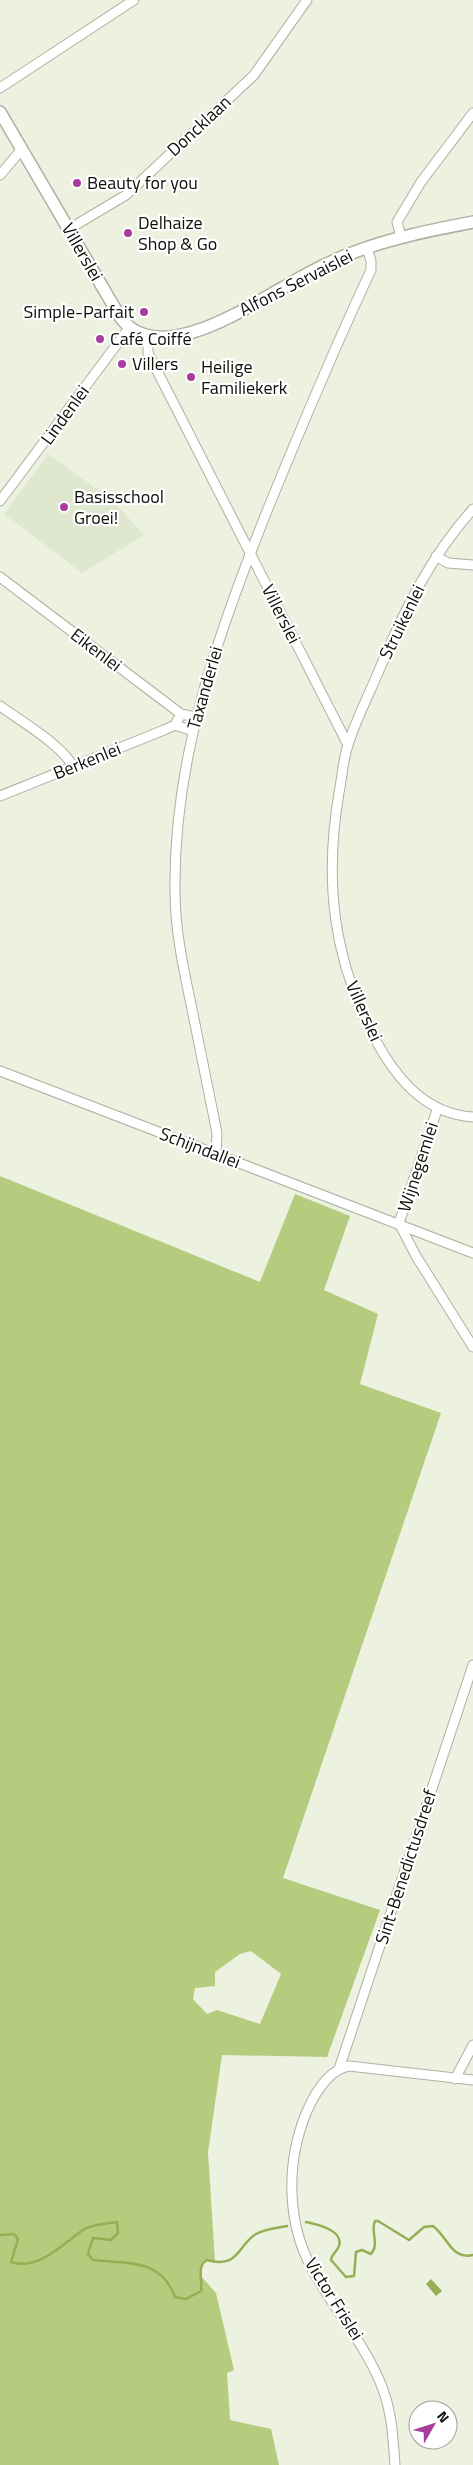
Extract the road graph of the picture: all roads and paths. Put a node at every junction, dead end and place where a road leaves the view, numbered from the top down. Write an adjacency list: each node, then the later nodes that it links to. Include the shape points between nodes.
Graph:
1 (134, 0): 3 (street)
2 (307, 0): 9 (street, Doncklaan, via 254,75 126,194)
3 (0, 88)
4 (0, 112): 6 (street, Villerslei)
5 (473, 114): 10 (street, via 408,201 397,222)
6 (22, 149): 7 (street); 9 (street, Villerslei)
7 (0, 175)
8 (473, 222): 10 (street, Alfons Servaislei)
9 (69, 229): 12 (street, Villerslei)
10 (401, 237): 11 (street, Alfons Servaislei)
11 (367, 248): 13 (street, Alfons Servaislei, via 313,270 212,325 180,334); 16 (street, Taxanderlei, via 370,270 320,379)
12 (129, 328): 13 (street); 14 (street, Lindenlei)
13 (148, 336): 16 (street, Villerslei, via 148,352)
14 (0, 501)
15 (473, 509): 17 (street, Struikenlei)
16 (250, 554): 22 (street, Taxanderlei); 25 (street, Villerslei)
17 (436, 556): 18 (street, via 448,563); 25 (street, Struikenlei, via 407,607)
18 (473, 565)
19 (0, 577): 21 (street, Eikenlei)
20 (0, 706): 26 (street, via 53,745)
21 (182, 714): 22 (street, Eikenlei); 23 (street)
22 (195, 717): 24 (street, Taxanderlei)
23 (174, 725): 24 (street); 26 (street, Berkenlei)
24 (193, 731): 31 (street, Taxanderlei, via 180,812 175,893 184,968 217,1133)
25 (348, 745): 29 (street, Villerslei, via 332,846 335,927 349,979 389,1066 414,1094)
26 (73, 766): 27 (street, Berkenlei)
27 (0, 796)
28 (0, 1071): 31 (street, Schijndallei)
29 (437, 1110): 30 (street, Villerslei); 32 (street, Wijnegemlei)
30 (473, 1117)
31 (216, 1154): 32 (street, Schijndallei)
32 (399, 1223): 33 (street, Schijndallei); 34 (street)
33 (473, 1253)
34 (473, 1347)
35 (473, 1665): 37 (street, Sint-Benedictusdreef)
36 (473, 2044): 38 (street)
37 (339, 2068): 38 (street, via 349,2066); 40 (street, Victor Frislei, via 315,2096 299,2130 292,2166 292,2199 308,2261 360,2342 383,2388 391,2417)
38 (455, 2079): 39 (street)
39 (473, 2080)
40 (395, 2465)

